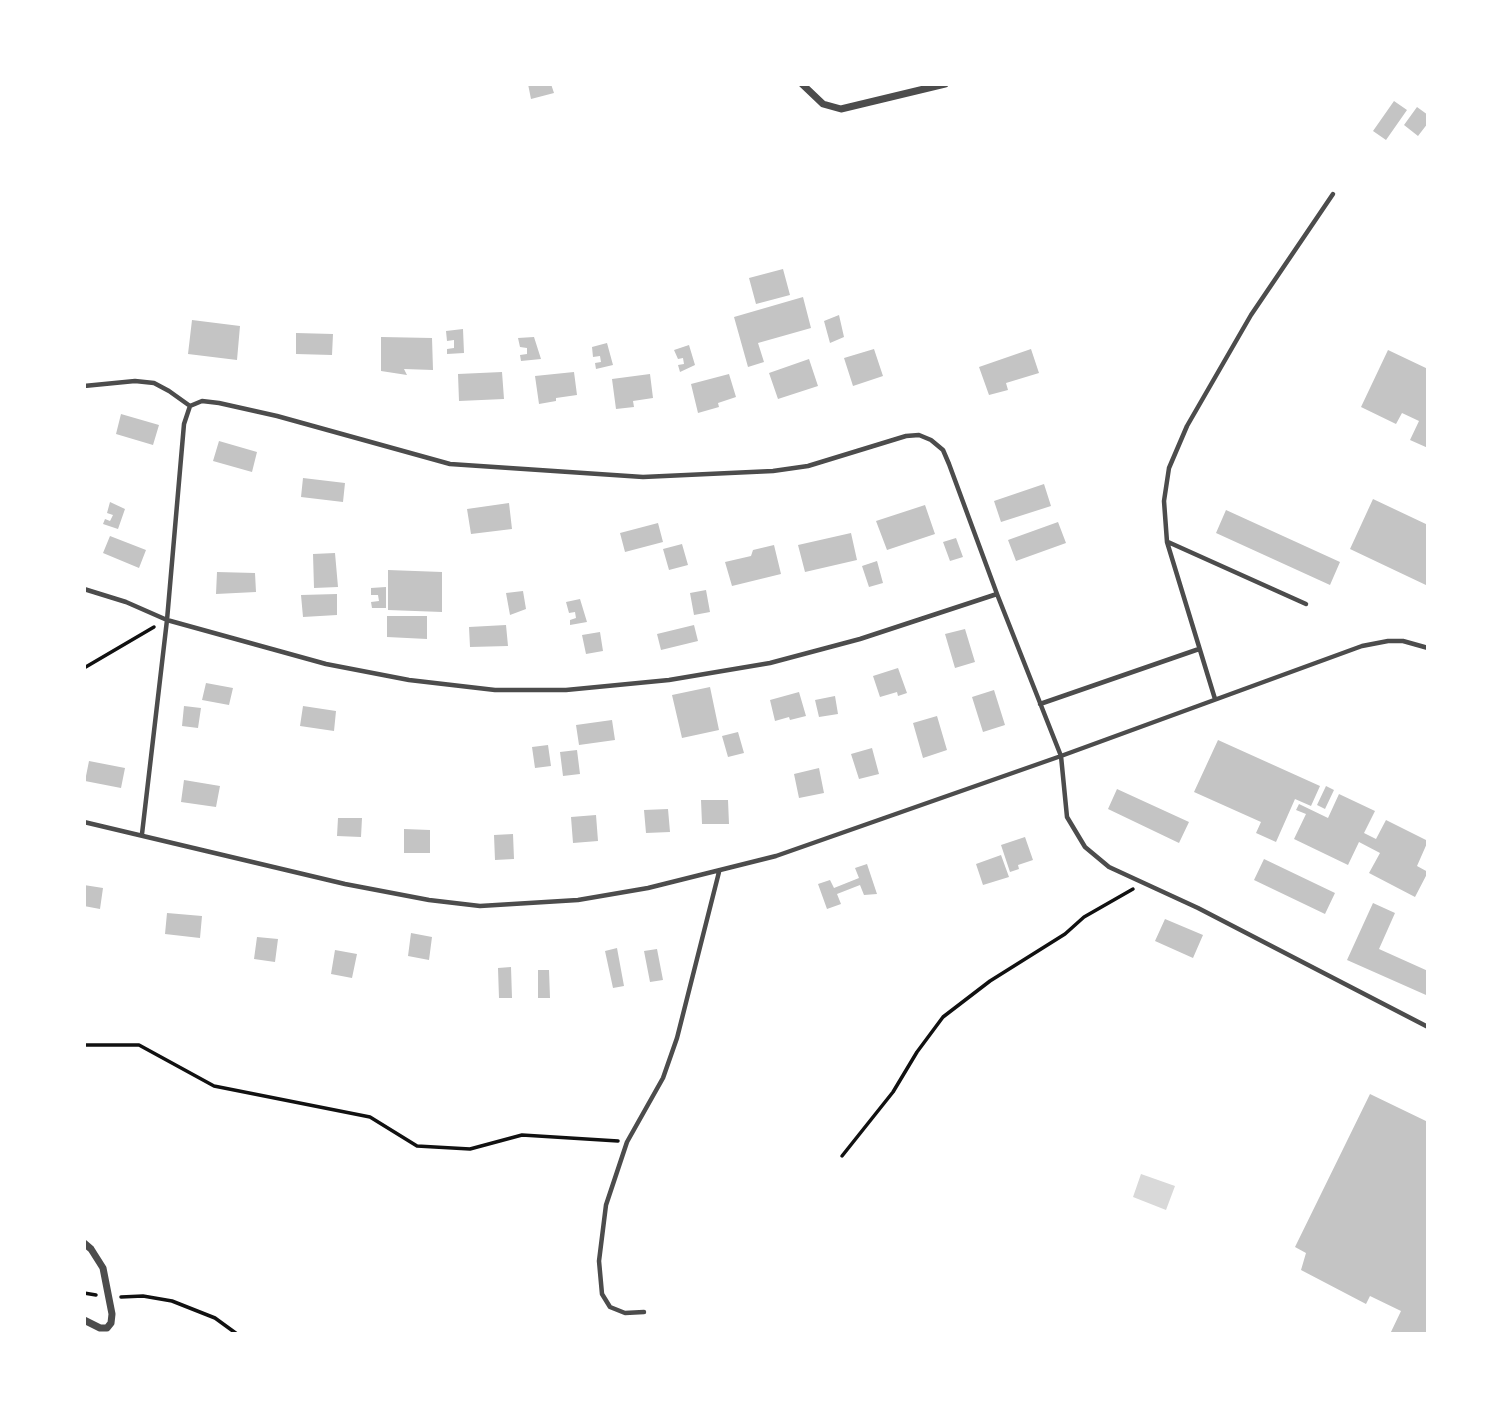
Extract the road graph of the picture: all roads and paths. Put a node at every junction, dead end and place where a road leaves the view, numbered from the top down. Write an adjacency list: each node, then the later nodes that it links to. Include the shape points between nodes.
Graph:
1 (802, 84): 2 (street, via 823,104 841,109)
2 (945, 84)
3 (1333, 194): 6 (lane, via 1251,315 1187,426 1167,479)
4 (84, 386): 5 (lane, via 153,383)
5 (190, 406): 8 (lane, via 202,401 219,403 450,464 643,477 808,466 919,435 943,450); 10 (lane, via 184,424)
6 (1167, 542): 9 (lane); 12 (lane)
7 (84, 589): 10 (lane)
8 (997, 594): 10 (lane, via 770,663 669,680 566,690 495,690 409,680 326,664); 15 (lane)
9 (1306, 604)
10 (167, 620): 13 (path); 18 (lane)
11 (1428, 648): 14 (lane, via 1403,640 1362,646)
12 (1199, 649): 14 (lane); 15 (lane)
13 (84, 668)
14 (1215, 699): 16 (lane)
15 (1040, 704): 16 (lane)
16 (1061, 756): 19 (lane); 20 (lane, via 1067,817 1085,847 1109,867)
17 (84, 822): 18 (lane)
18 (142, 834): 19 (lane, via 345,884 480,906 578,900)
19 (719, 872): 23 (lane, via 677,1038 663,1078)
20 (1144, 883): 21 (lane); 24 (path, via 1084,916 1065,934 943,1017 893,1092)
21 (1428, 1027)
22 (84, 1045): 23 (path, via 139,1045 214,1086 370,1117 417,1146 470,1149 522,1135)
23 (627, 1142): 29 (lane, via 606,1205 599,1261 602,1294 610,1307 625,1313)
24 (842, 1156)
25 (84, 1242): 30 (street, via 103,1268 112,1314 107,1328)
26 (84, 1293): 27 (path)
27 (99, 1295)
28 (110, 1296): 31 (path, via 172,1301 215,1318)
29 (644, 1312)
30 (84, 1320)
31 (237, 1334)

